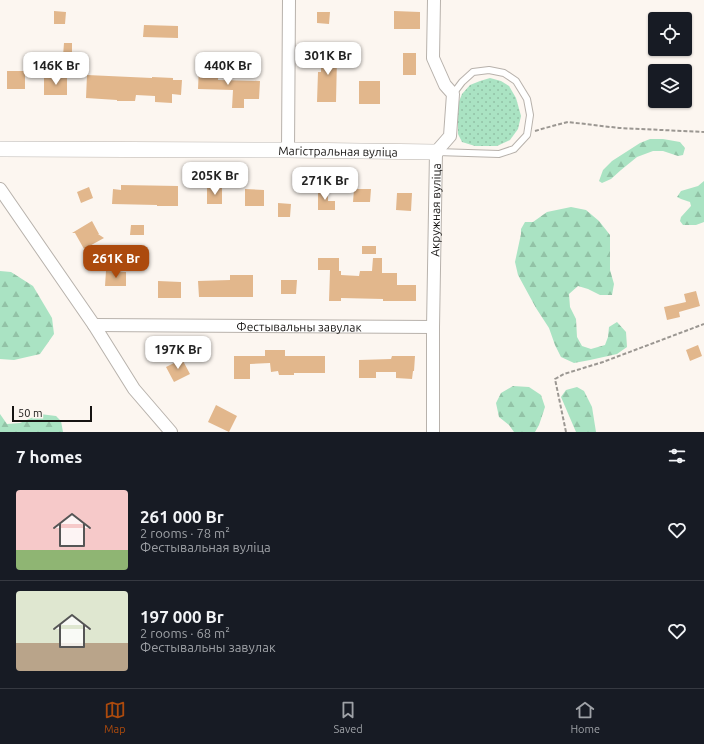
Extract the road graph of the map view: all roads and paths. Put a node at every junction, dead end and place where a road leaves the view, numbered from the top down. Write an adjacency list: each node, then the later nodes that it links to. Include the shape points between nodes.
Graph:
1 (289, 0): 7 (street)
2 (434, 0): 3 (street, via 433,58 444,85)
3 (453, 94): 5 (lane, via 473,72 489,70 504,73 516,81 527,99 530,115); 8 (street, Акружная вуліца, via 450,136)
4 (704, 132): 5 (path, via 619,128 568,122)
5 (527, 135): 8 (lane, via 514,149 499,154)
6 (0, 149): 7 (street, Магістральная вуліца)
7 (288, 150): 8 (street, Магістральная вуліца)
8 (436, 152): 12 (street, Акружная вуліца)
9 (0, 189): 11 (street)
10 (704, 324): 15 (path, via 555,379)
11 (94, 325): 12 (street, Фестывальны завулак); 13 (street, via 134,389)
12 (433, 327): 14 (street, Акружная вуліца)
13 (171, 432)
14 (433, 432)
15 (566, 432)

